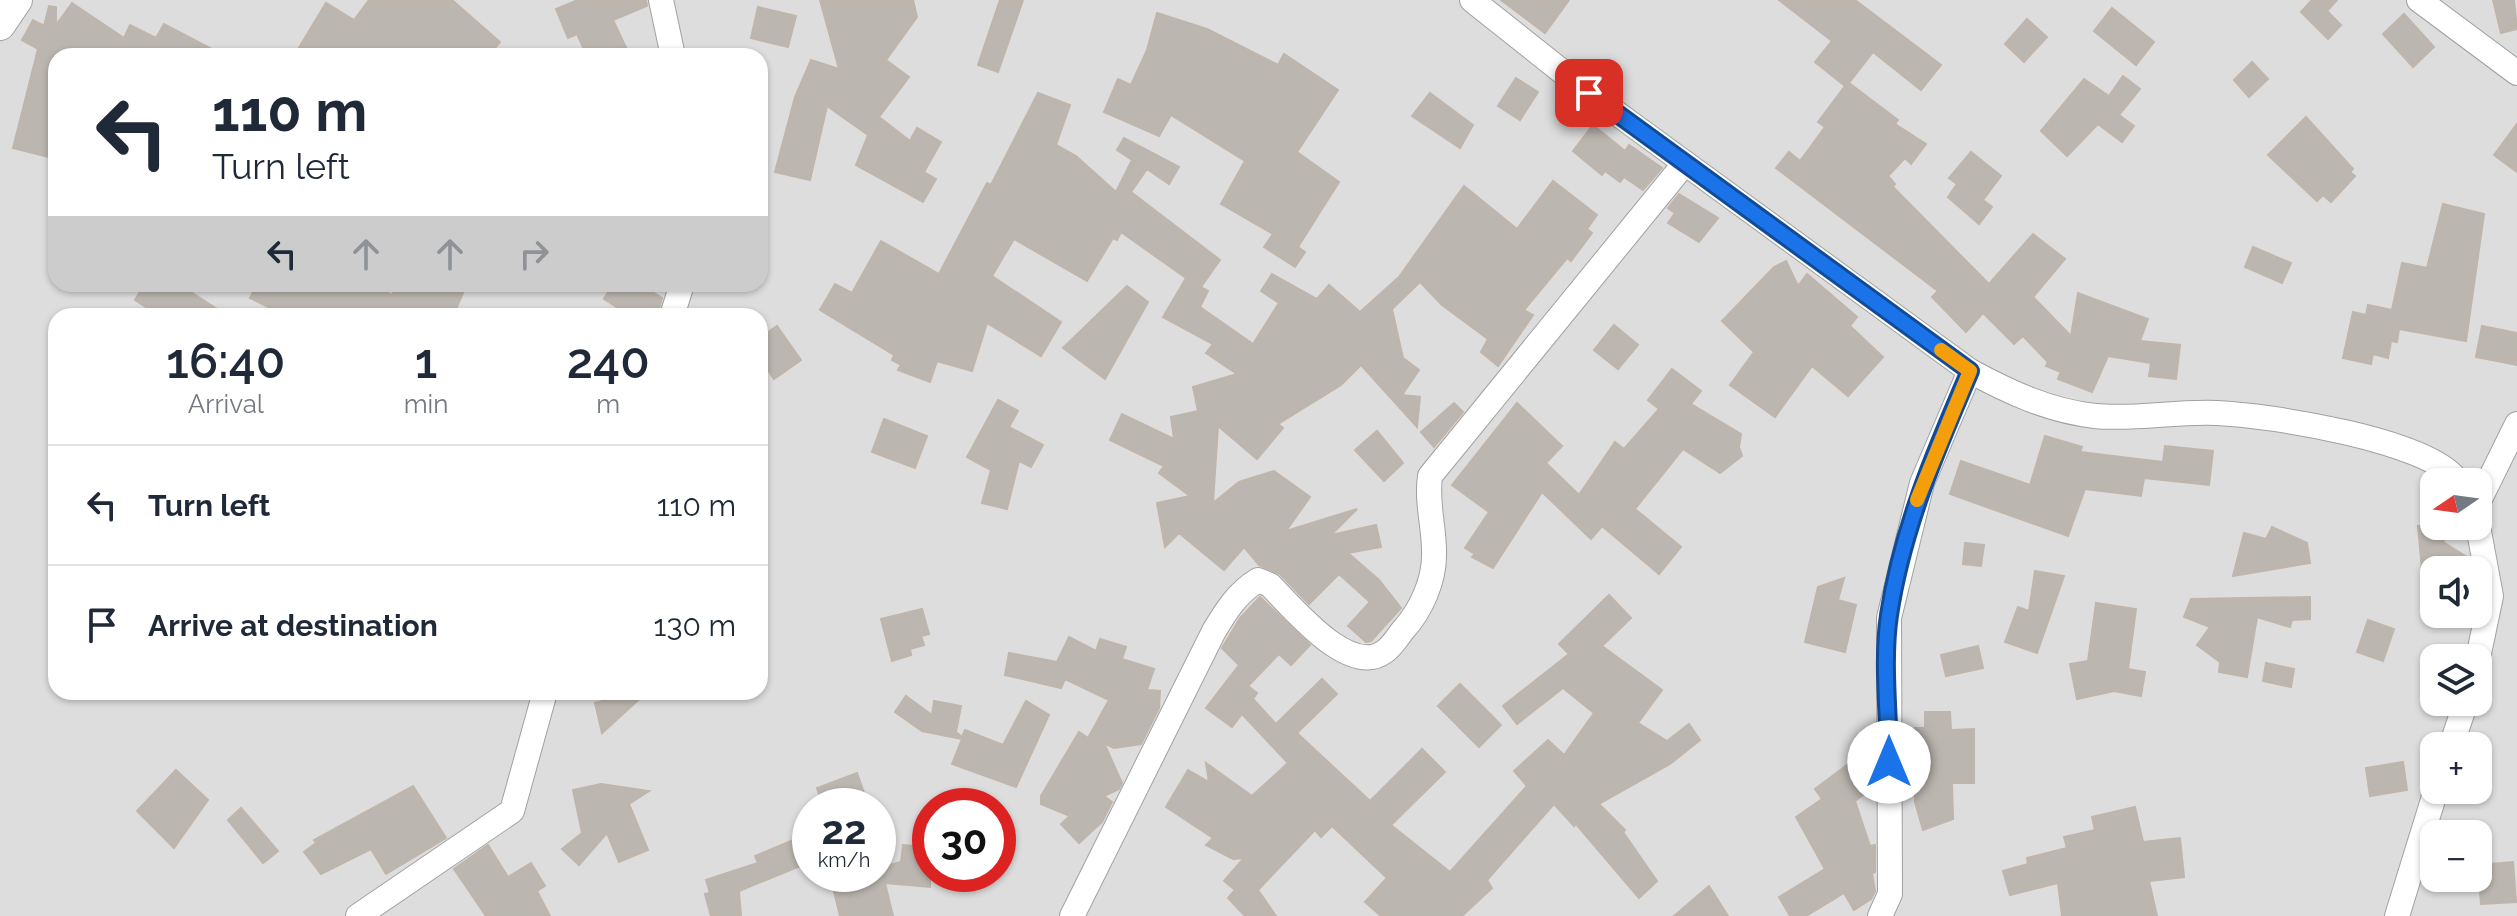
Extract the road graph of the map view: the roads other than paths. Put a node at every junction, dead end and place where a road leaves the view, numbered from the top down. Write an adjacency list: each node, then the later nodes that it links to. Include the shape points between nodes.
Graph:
1 (17, 0): 5 (street)
2 (661, 0): 6 (street)
3 (1472, 0): 8 (street)
4 (2419, 0): 7 (street)
5 (0, 25)
6 (671, 48)
7 (2517, 73)
8 (1685, 163): 9 (street); 18 (street, via 1430,476 1431,582 1413,620 1384,652 1367,659 1348,655 1270,585 1258,580 1250,585 1232,601 1214,631)
9 (1970, 371): 11 (street, via 2023,400 2095,416 2217,413 2318,425 2423,456); 19 (street, via 1922,483 1889,618 1890,894)
10 (2517, 424): 12 (street)
11 (2443, 468)
12 (2492, 475)
13 (2481, 540): 14 (street, via 2491,596)
14 (2481, 644)
15 (543, 700): 17 (street, via 512,811)
16 (2432, 804): 20 (street)
17 (358, 916)
18 (1072, 916)
19 (1880, 916)
20 (2397, 916)

